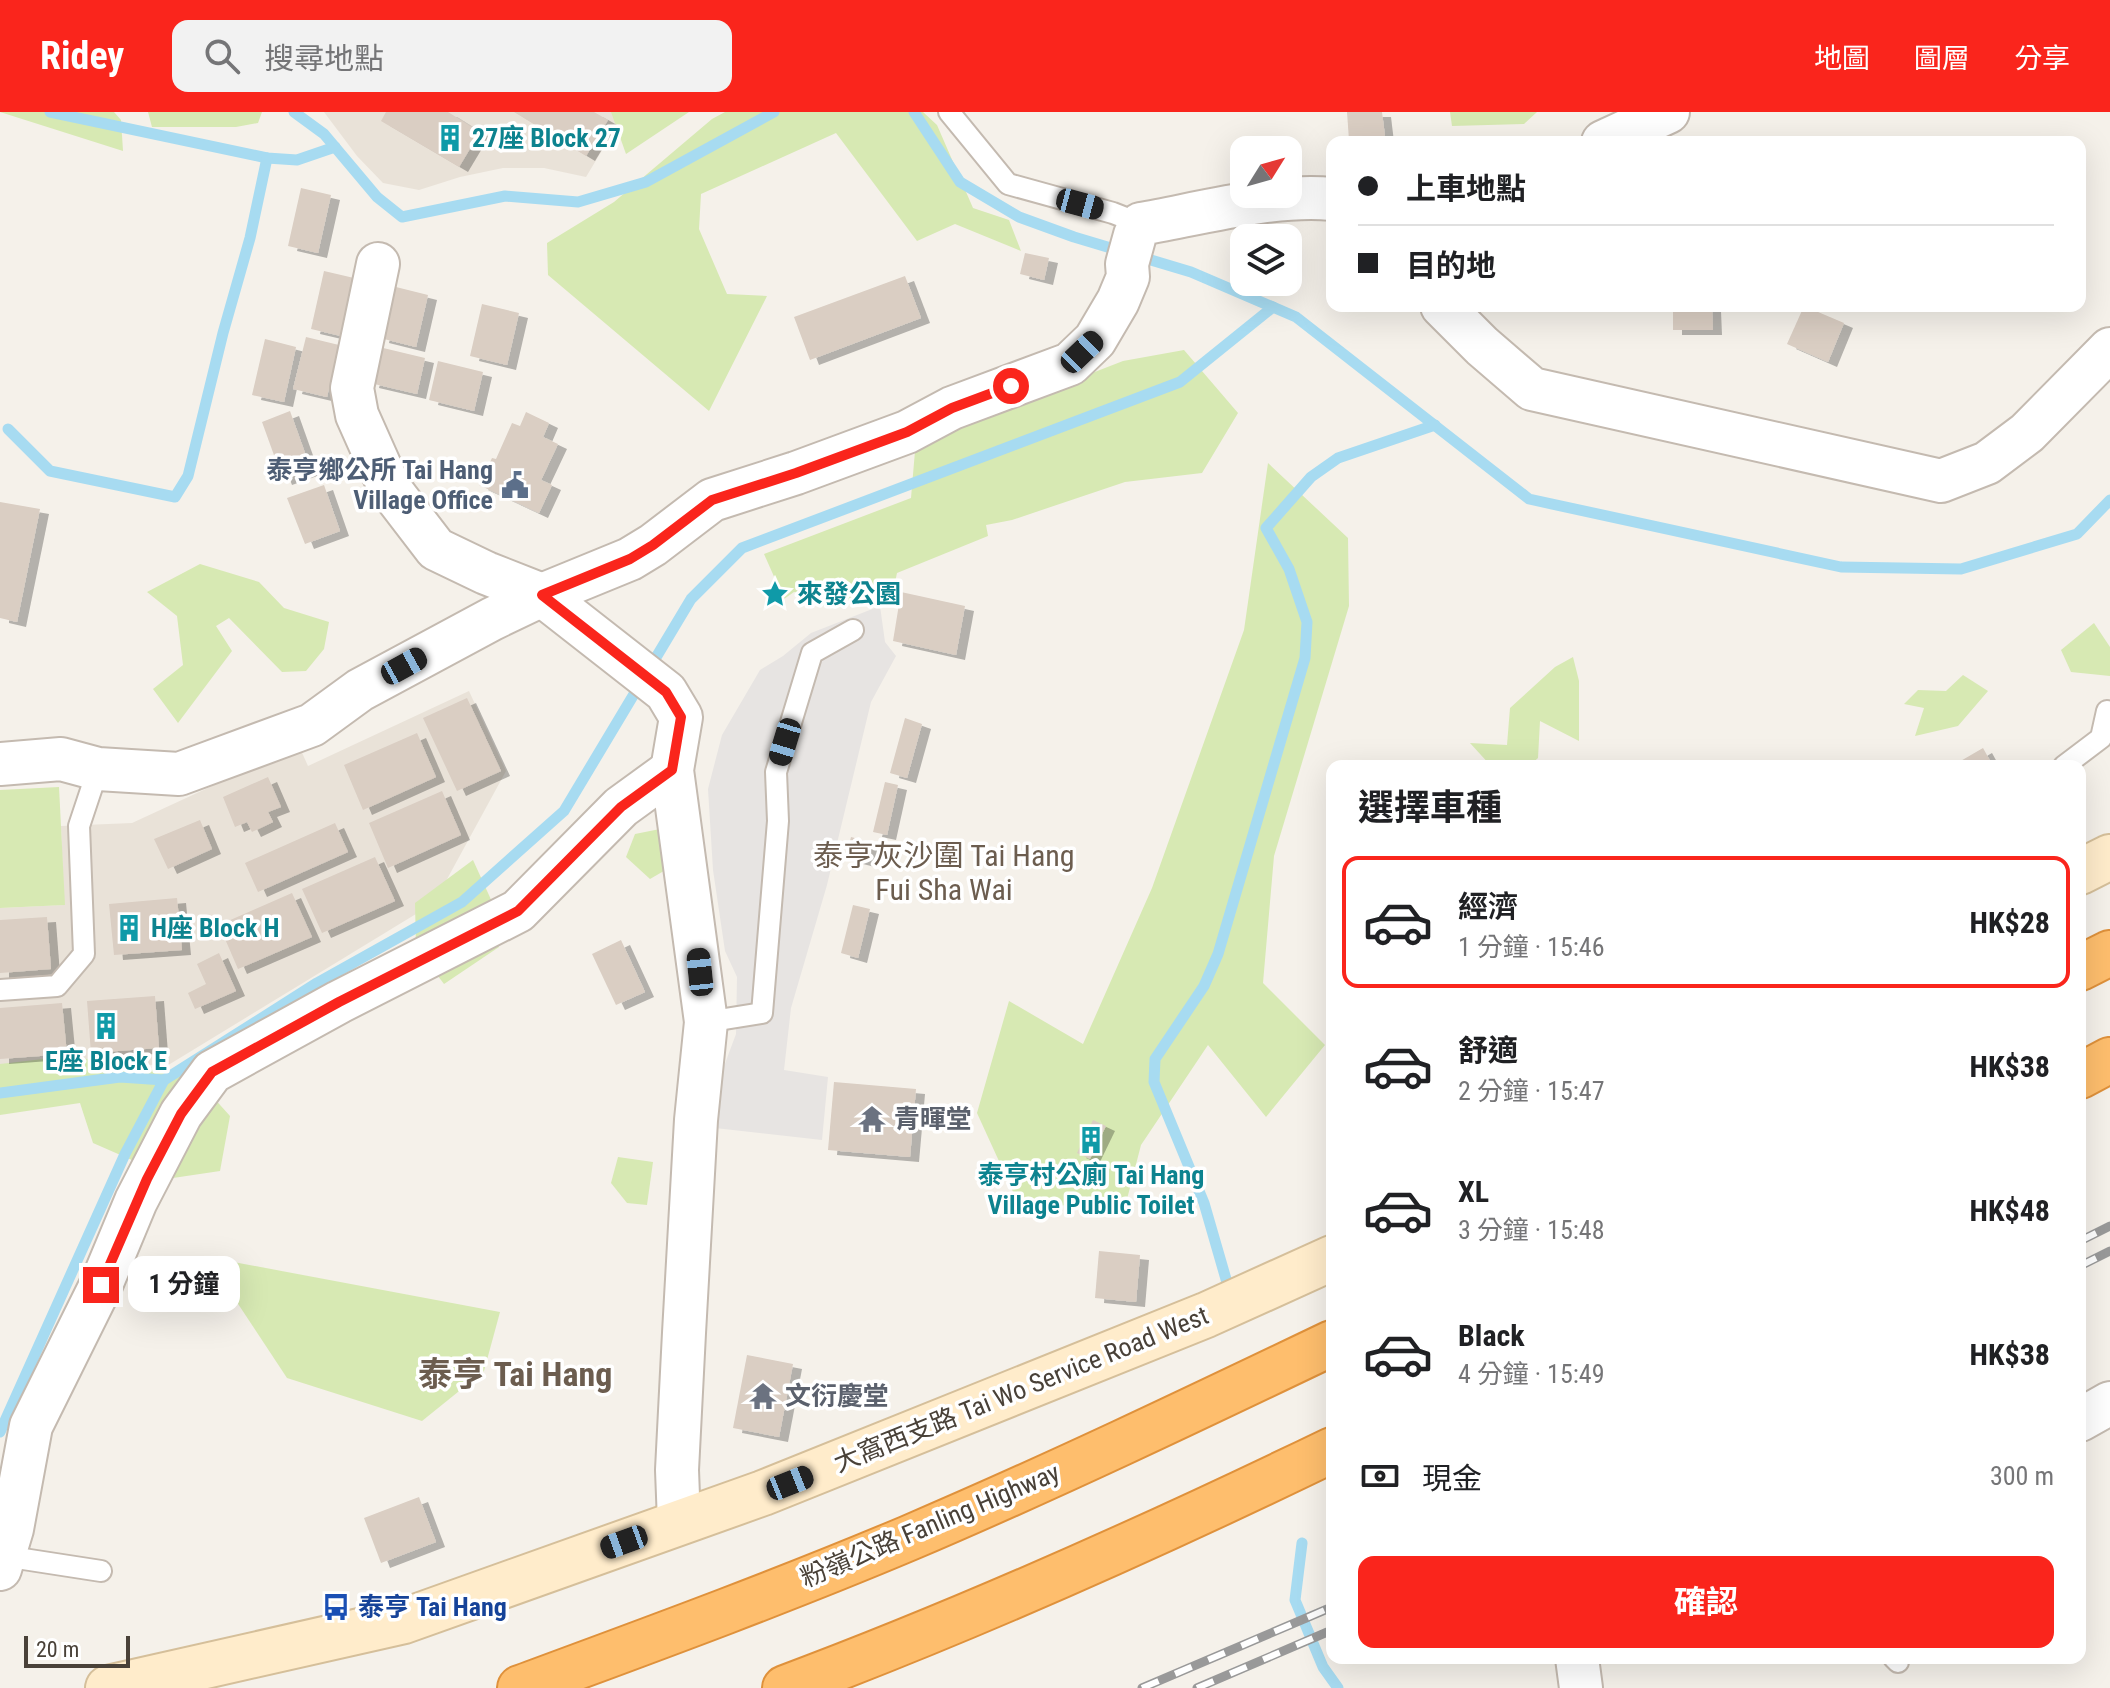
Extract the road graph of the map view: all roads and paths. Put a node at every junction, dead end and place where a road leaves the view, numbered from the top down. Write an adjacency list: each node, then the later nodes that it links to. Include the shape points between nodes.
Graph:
1 (949, 112): 5 (lane, via 1008,184 1113,213)
2 (1668, 112): 3 (street)
3 (1616, 136)
4 (1326, 198): 5 (street, via 1262,203)
5 (1135, 241): 9 (street, via 1118,301 1095,340 1070,364 952,408 907,432 712,500 630,559)
6 (378, 264): 9 (street, via 352,388 357,415 390,489 436,549)
7 (1448, 312): 8 (street, via 1532,389 1941,481 1987,463 2027,433)
8 (2110, 349)
9 (542, 595): 14 (street, via 360,690 312,725 179,774); 15 (street, via 666,692 681,717)
10 (853, 630): 21 (lane, via 812,653 776,772 778,821 762,1013)
11 (2107, 711): 12 (lane, via 2101,738)
12 (2072, 760)
13 (0, 764): 14 (street, via 61,759)
14 (98, 769): 20 (lane, via 79,826 84,954 57,986)
15 (672, 770): 21 (street); 30 (street, via 621,807 518,911 212,1072 181,1114 142,1188 31,1426)
16 (2110, 857): 17 (main road)
17 (2086, 869)
18 (2110, 953): 19 (highway)
19 (2086, 965)
20 (0, 990)
21 (706, 1022): 29 (street, via 685,1318)
22 (2110, 1060): 23 (highway)
23 (2086, 1073)
24 (1326, 1261): 29 (main road, 大窩西支路 Tai Wo Service Road West, via 895,1441)
25 (1326, 1346): 34 (highway, 粉嶺公路 Fanling Highway, via 909,1538)
26 (2110, 1403): 27 (street)
27 (2086, 1417)
28 (1326, 1453): 35 (highway, via 1196,1515)
29 (679, 1522): 33 (main road, 大窩西支路 Tai Wo Service Road West, via 404,1621)
30 (2, 1563): 31 (lane)
31 (101, 1571)
32 (1578, 1664): 36 (street)
33 (108, 1688)
34 (520, 1688)
35 (785, 1688)
36 (1581, 1688)

